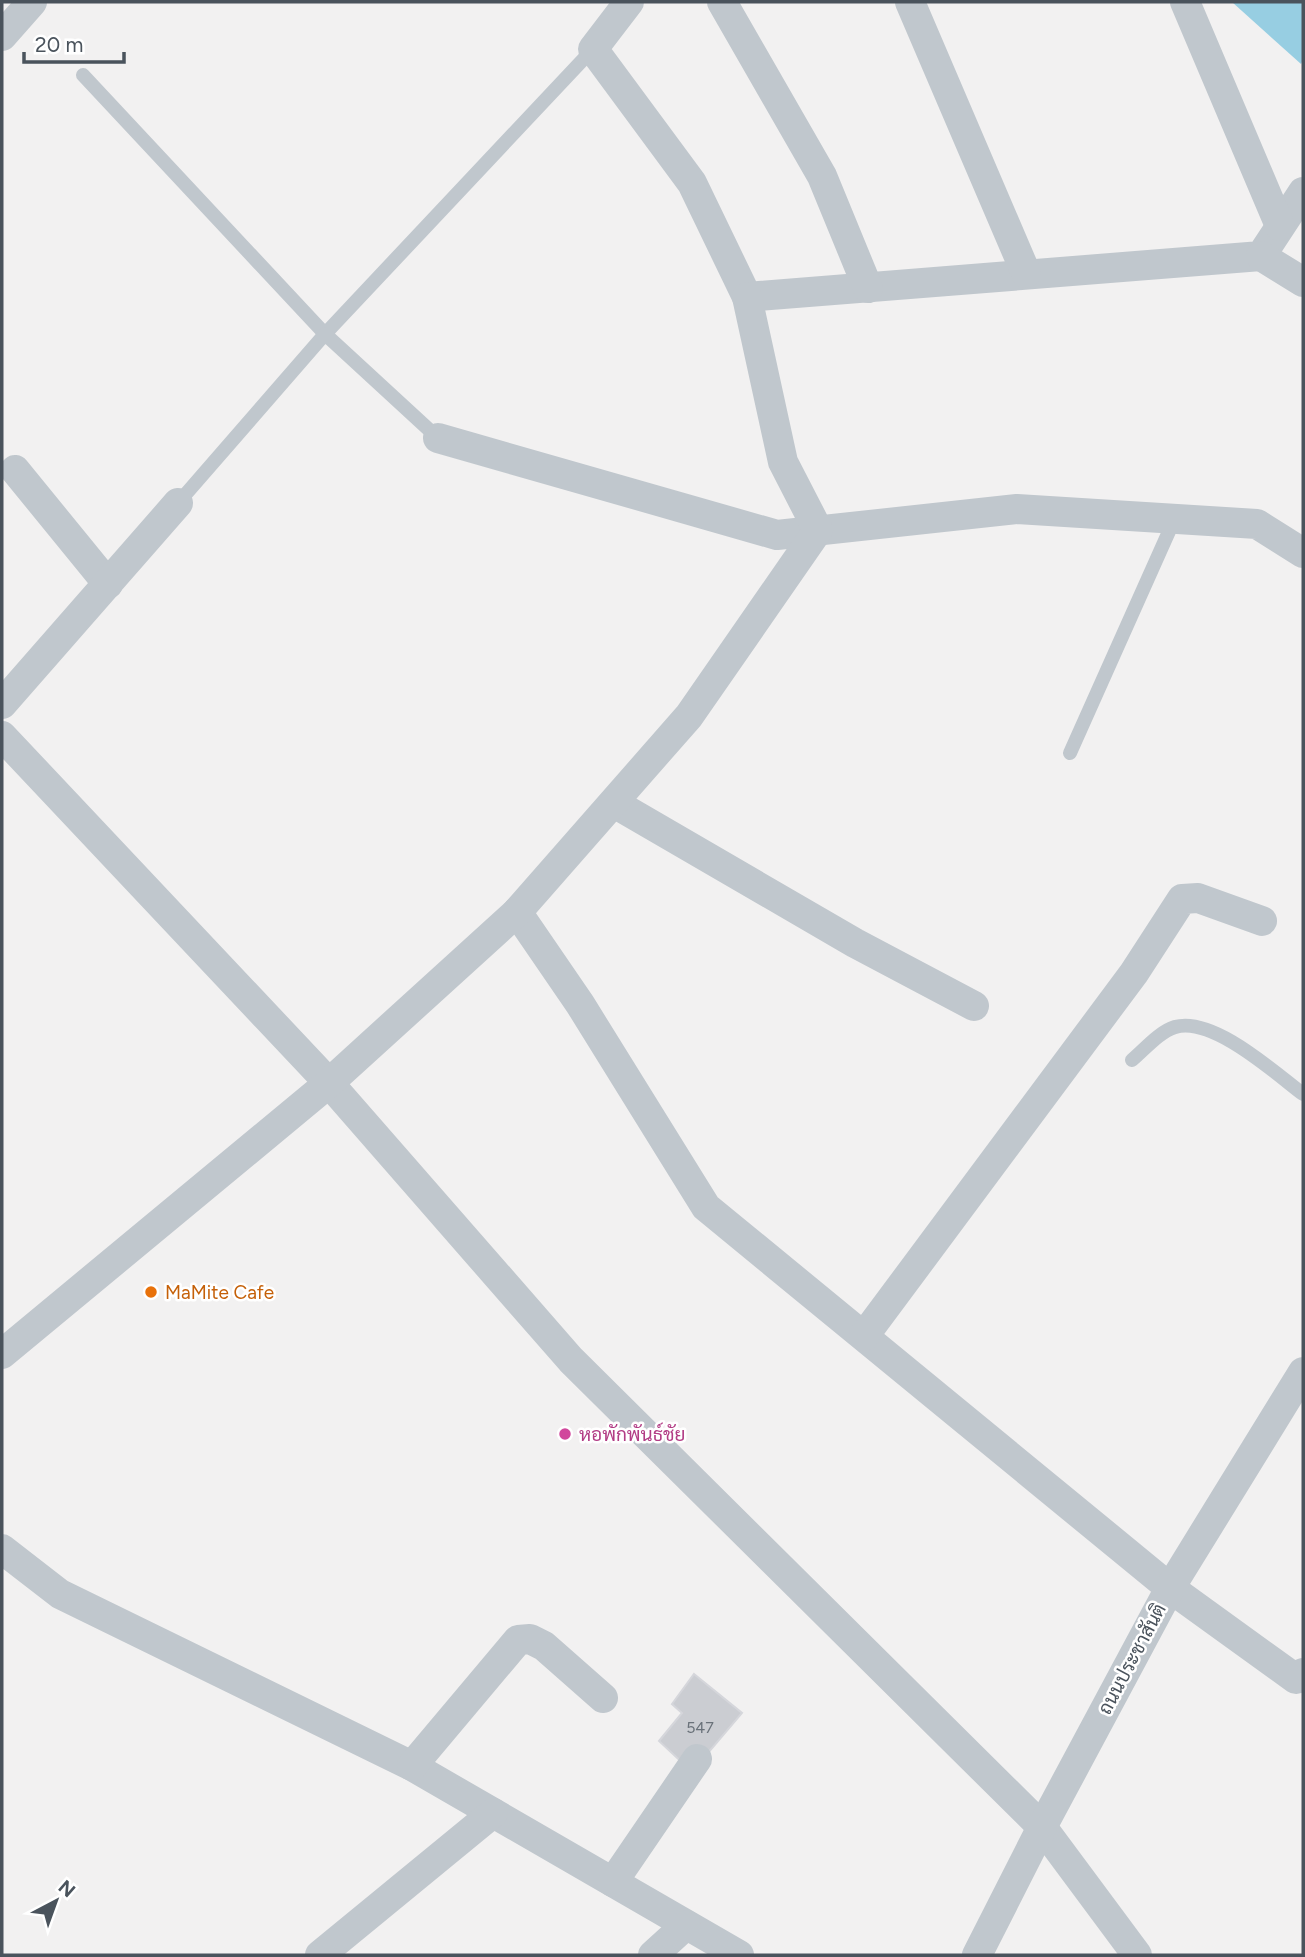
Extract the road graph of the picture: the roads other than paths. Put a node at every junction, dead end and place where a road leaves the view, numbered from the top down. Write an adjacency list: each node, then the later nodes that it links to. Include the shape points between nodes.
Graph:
1 (32, 2): 6 (street)
2 (629, 2): 7 (street)
3 (722, 2): 14 (street, via 822,176)
4 (910, 2): 12 (street)
5 (1185, 2): 10 (street)
6 (2, 36)
7 (593, 49): 15 (street, via 692,183); 16 (lane)
8 (83, 75): 16 (lane)
9 (1303, 192): 10 (street)
10 (1280, 226): 11 (street)
11 (1261, 256): 12 (street); 13 (street)
12 (1026, 273): 14 (street)
13 (1303, 282)
14 (867, 288): 15 (street)
15 (747, 298): 21 (street, via 783,462)
16 (325, 334): 17 (lane); 19 (lane)
17 (438, 438): 21 (street, via 777,535)
18 (15, 470): 23 (street)
19 (178, 503): 23 (street)
20 (1175, 518): 21 (street, via 1017,509); 22 (street, via 1257,524); 26 (lane)
21 (818, 530): 27 (street, via 689,716)
22 (1303, 553)
23 (107, 584): 24 (street)
24 (2, 704)
25 (2, 736): 32 (street)
26 (1070, 753)
27 (614, 803): 28 (street); 30 (street, via 855,943)
28 (517, 912): 32 (street); 34 (street, via 706,1207)
29 (1262, 921): 34 (street, via 1198,898 1182,899 1134,973)
30 (974, 1006)
31 (1132, 1060): 33 (lane, via 1177,1026 1197,1027 1227,1037)
32 (329, 1083): 35 (street); 44 (street, via 571,1360)
33 (1303, 1094)
34 (864, 1336): 38 (street)
35 (2, 1354)
36 (1303, 1373): 38 (street, ถนนประชาสันติ)
37 (2, 1549): 42 (street, via 60,1594)
38 (1170, 1588): 39 (street, via 1296,1679); 44 (street, ถนนประชาสันติ)
39 (1303, 1673)
40 (603, 1698): 42 (street, via 544,1646 530,1639 517,1640)
41 (697, 1759): 45 (street)
42 (412, 1766): 43 (street)
43 (493, 1813): 45 (street); 47 (street)
44 (1042, 1827): 50 (street, ถนนประชาสันติ); 51 (street)
45 (613, 1882): 46 (street)
46 (686, 1925): 48 (street); 49 (street)
47 (320, 1955)
48 (653, 1955)
49 (739, 1955)
50 (977, 1955)
51 (1137, 1955)

